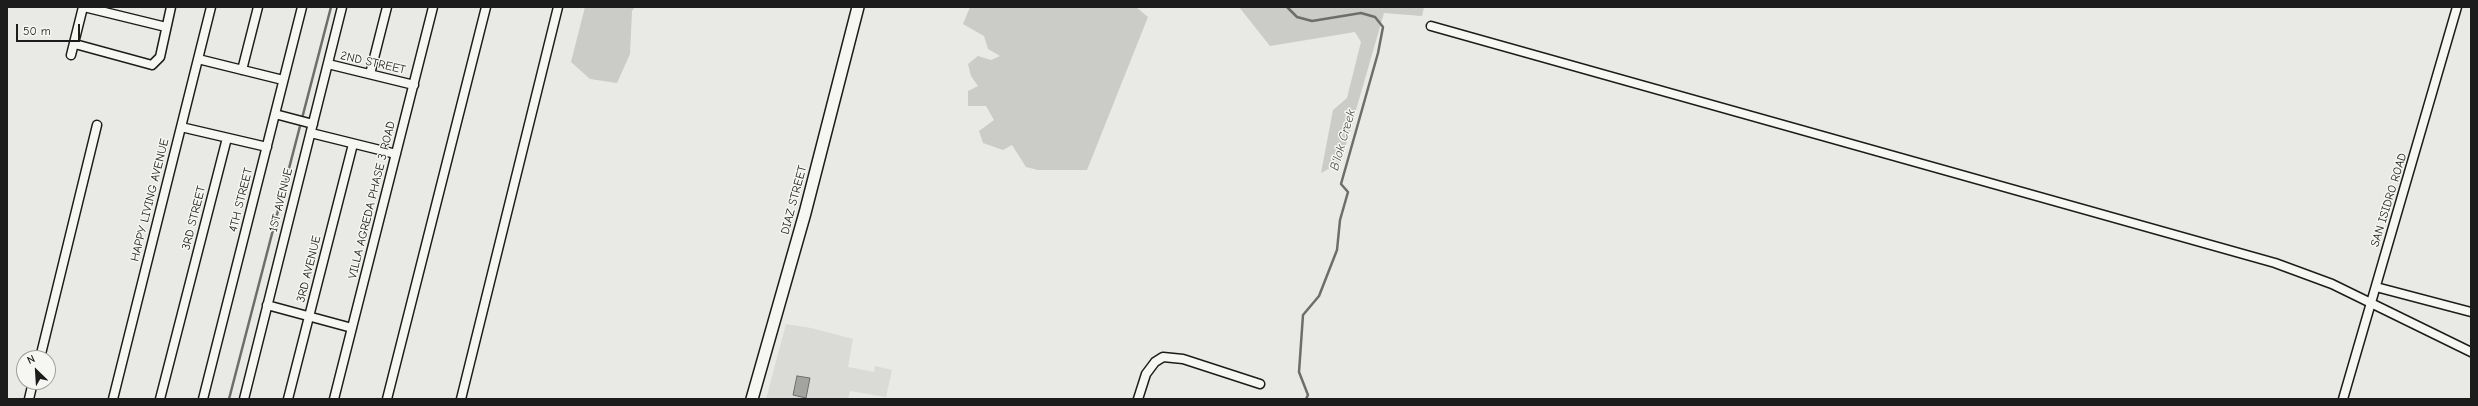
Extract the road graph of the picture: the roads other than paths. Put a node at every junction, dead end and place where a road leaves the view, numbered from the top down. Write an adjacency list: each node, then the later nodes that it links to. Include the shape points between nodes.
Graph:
1 (84, 7): 14 (street); 15 (street)
2 (171, 7): 14 (street)
3 (211, 7): 17 (street, HAPPY LIVING AVENUE)
4 (258, 7): 19 (street)
5 (302, 7): 21 (street, 4TH STREET)
6 (342, 7): 18 (street, 1ST AVENUE)
7 (387, 7): 20 (street)
8 (433, 7): 22 (street, VILLA AGREDA PHASE 3 ROAD)
9 (486, 7): 47 (street)
10 (558, 7): 48 (street)
11 (858, 7): 49 (main road, DIAZ STREET, via 805,212)
12 (2457, 7): 32 (street, SAN ISIDRO ROAD)
13 (1431, 26): 33 (street, via 2268,260 2332,284)
14 (166, 27): 15 (street, via 160,57 150,66)
15 (75, 44): 16 (street)
16 (71, 55)
17 (198, 58): 19 (street); 26 (street, HAPPY LIVING AVENUE)
18 (328, 64): 20 (street, 2ND STREET); 24 (street, 1ST AVENUE)
19 (242, 70): 21 (street)
20 (370, 74): 22 (street, 2ND STREET)
21 (283, 80): 23 (street, 4TH STREET)
22 (414, 85): 31 (street, VILLA AGREDA PHASE 3 ROAD)
23 (275, 114): 24 (street); 30 (street, 4TH STREET)
24 (305, 122): 27 (street, 1ST AVENUE)
25 (97, 125): 38 (street)
26 (181, 126): 28 (street); 41 (street, HAPPY LIVING AVENUE)
27 (310, 133): 29 (street); 34 (street, 1ST AVENUE)
28 (227, 138): 30 (street); 42 (street, 3RD STREET)
29 (353, 144): 31 (street); 36 (street, 3RD AVENUE)
30 (267, 147): 43 (street, 4TH STREET)
31 (396, 154): 37 (street, VILLA AGREDA PHASE 3 ROAD)
32 (2376, 287): 33 (street, SAN ISIDRO ROAD); 35 (street)
33 (2370, 304): 39 (street); 51 (street, SAN ISIDRO ROAD)
34 (267, 305): 36 (street); 44 (street, 1ST AVENUE)
35 (2471, 312)
36 (310, 316): 37 (street); 45 (street, 3RD AVENUE)
37 (352, 328): 46 (street, VILLA AGREDA PHASE 3 ROAD)
38 (42, 350)
39 (2471, 352)
40 (1260, 384): 50 (street, via 1183,359 1163,357 1155,362 1146,374)
41 (113, 399)
42 (160, 399)
43 (203, 399)
44 (244, 399)
45 (288, 399)
46 (334, 399)
47 (387, 399)
48 (460, 399)
49 (752, 399)
50 (1138, 399)
51 (2343, 399)

